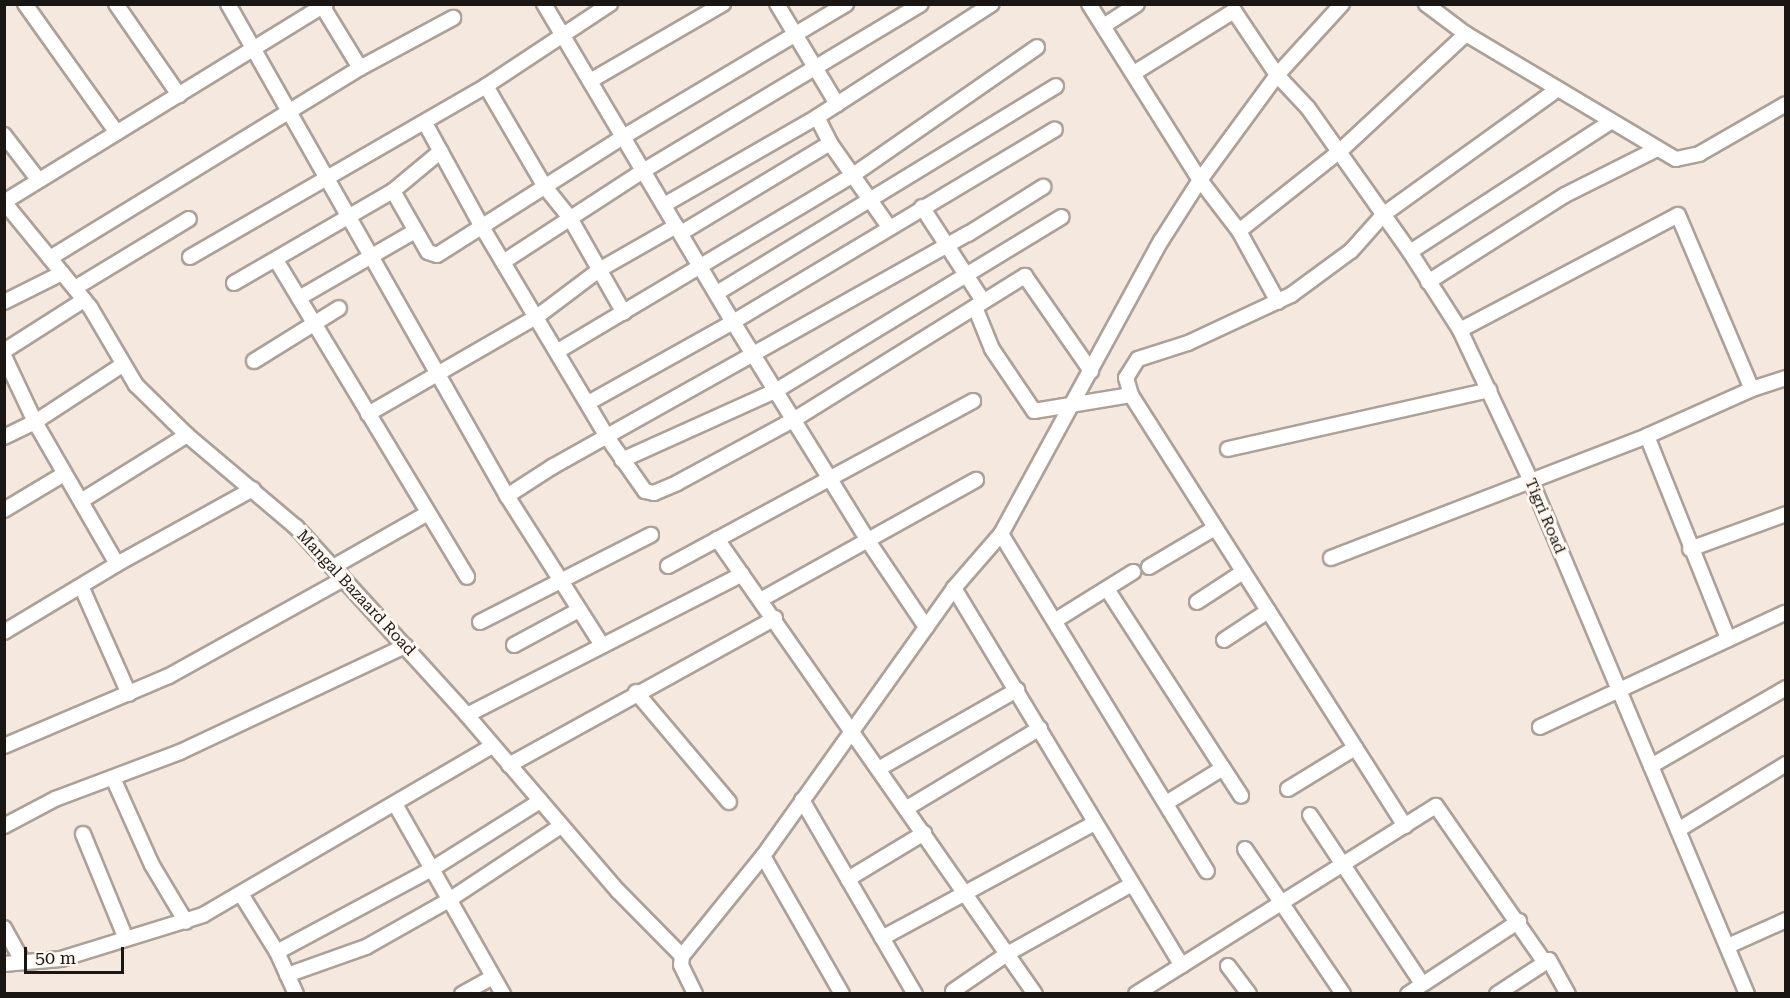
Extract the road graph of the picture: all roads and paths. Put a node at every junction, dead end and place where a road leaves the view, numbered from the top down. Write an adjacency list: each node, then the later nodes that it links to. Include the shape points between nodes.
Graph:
1 (25, 4): 39 (street)
2 (116, 4): 31 (street)
3 (228, 4): 22 (street)
4 (544, 4): 18 (street)
5 (610, 4): 18 (street)
6 (723, 4): 27 (street)
7 (777, 4): 20 (street)
8 (846, 4): 20 (street)
9 (921, 4): 24 (street)
10 (992, 4): 32 (street)
11 (1089, 4): 17 (street)
12 (1137, 4): 17 (street)
13 (1342, 4): 26 (street)
14 (1426, 4): 19 (street)
15 (323, 5): 22 (street); 23 (street)
16 (453, 18): 23 (street)
17 (1105, 26): 25 (street)
18 (562, 34): 27 (street); 28 (street)
19 (1466, 34): 30 (street); 45 (street)
20 (795, 36): 24 (street); 41 (street)
21 (1037, 47): 47 (street)
22 (254, 51): 31 (street); 34 (street)
23 (360, 68): 34 (street)
24 (814, 70): 32 (street); 46 (street)
25 (1134, 73): 26 (street, Tigri Road, via 1233,10); 50 (street)
26 (1277, 75): 45 (street, Tigri Road); 50 (street)
27 (590, 81): 41 (street)
28 (486, 86): 37 (street); 51 (street)
29 (1056, 86): 54 (street)
30 (1558, 89): 36 (street); 58 (street)
31 (178, 95): 39 (street)
32 (837, 104): 35 (street)
33 (1785, 104): 43 (street, via 1690,157 1676,159)
34 (289, 111): 48 (street); 72 (street)
35 (817, 117): 42 (street); 56 (street)
36 (1610, 122): 43 (street); 69 (street)
37 (425, 123): 44 (street); 48 (street)
38 (1055, 129): 57 (street)
39 (117, 133): 49 (street)
40 (4, 135): 49 (street)
41 (623, 137): 46 (street); 51 (street)
42 (830, 143): 47 (street); 65 (street)
43 (1657, 149): 79 (street, via 1565,195)
44 (441, 152): 53 (street); 63 (street)
45 (1340, 152): 58 (street, Tigri Road); 67 (street)
46 (643, 171): 56 (street); 61 (street)
47 (853, 175): 54 (street); 75 (street)
48 (327, 177): 59 (street); 70 (street)
49 (37, 178): 55 (street)
50 (1200, 180): 67 (street); 100 (street, via 1161,241)
51 (545, 187): 61 (street); 63 (street)
52 (1043, 187): 68 (street)
53 (393, 191): 59 (street); 66 (street)
54 (870, 200): 64 (street); 82 (street)
55 (4, 202): 72 (street, Mangal Bazaard Road)
56 (664, 205): 65 (street)
57 (922, 207): 64 (street); 68 (street)
58 (1384, 214): 69 (street, Tigri Road); 86 (street, via 1343,258)
59 (350, 216): 71 (street); 73 (street)
60 (1061, 217): 78 (street)
61 (570, 218): 74 (street); 76 (street)
62 (189, 219): 81 (street)
63 (482, 227): 66 (street, via 432,256); 74 (street)
64 (888, 227): 92 (street)
65 (678, 229): 75 (street); 76 (street)
66 (415, 231): 71 (street)
67 (1239, 231): 86 (street)
68 (948, 246): 78 (street); 96 (street)
69 (1410, 252): 79 (street, Tigri Road)
70 (190, 257)
71 (372, 257): 83 (street); 101 (street)
72 (50, 258): 77 (street, Mangal Bazaard Road)
73 (276, 260): 80 (street); 83 (street)
74 (503, 262): 90 (street)
75 (702, 267): 82 (street); 89 (street)
76 (599, 270): 89 (street); 90 (street)
77 (62, 273): 81 (street, Mangal Bazaard Road); 85 (street)
78 (967, 275): 87 (street); 104 (street)
79 (1428, 282): 93 (street, Tigri Road)
80 (234, 283)
81 (75, 288): 84 (street, Mangal Bazaard Road)
82 (717, 293): 92 (street)
83 (299, 298): 91 (street)
84 (84, 300): 94 (street); 99 (street, Mangal Bazaard Road)
85 (4, 302)
86 (1278, 302): 106 (street, via 1188,343 1138,359 1126,378)
87 (979, 304): 100 (street, via 1025,276); 109 (street, via 992,349 1034,411); 111 (street)
88 (339, 308): 91 (street)
89 (624, 313): 95 (street)
90 (538, 316): 95 (street); 101 (street)
91 (314, 322): 98 (street); 110 (street)
92 (733, 322): 96 (street); 108 (street)
93 (1460, 330): 103 (street, via 1678,215); 105 (street, Tigri Road)
94 (4, 351)
95 (558, 351): 108 (street)
96 (755, 354): 104 (street); 114 (street)
97 (4, 356): 112 (street)
98 (254, 361)
99 (122, 365): 112 (street); 113 (street, Mangal Bazaard Road, via 152,402)
100 (1091, 371): 109 (street)
101 (439, 373): 110 (street); 124 (street)
102 (1785, 378): 103 (street)
103 (1752, 389): 115 (street)
104 (777, 390): 111 (street); 118 (street)
105 (1489, 390): 117 (street); 122 (street, Tigri Road)
106 (1131, 395): 109 (street); 129 (street)
107 (973, 401): 120 (street)
108 (588, 403): 114 (street)
109 (1076, 404): 130 (street)
110 (368, 414): 127 (street)
111 (795, 418): 118 (street, via 654,493 639,486); 120 (street)
112 (35, 422): 116 (street); 119 (street)
113 (187, 435): 123 (street, Mangal Bazaard Road); 125 (street)
114 (608, 436): 118 (street); 124 (street)
115 (1647, 436): 122 (street); 134 (street)
116 (4, 437)
117 (1228, 449)
118 (622, 460)
119 (64, 474): 125 (street); 126 (street)
120 (832, 480): 132 (street); 133 (street)
121 (976, 480): 133 (street)
122 (1531, 481): 135 (street); 165 (street, Tigri Road)
123 (253, 489): 136 (street); 138 (street, Mangal Bazaard Road)
124 (507, 496): 145 (street)
125 (81, 501): 136 (street)
126 (4, 510)
127 (428, 513): 138 (street); 143 (street)
128 (1785, 514): 134 (street)
129 (1215, 528): 139 (street); 141 (street)
130 (1001, 534): 147 (street); 155 (street)
131 (651, 535): 145 (street)
132 (717, 539): 137 (street); 142 (street)
133 (868, 541): 149 (street); 157 (street)
134 (1690, 549): 159 (street)
135 (1331, 558)
136 (117, 564): 146 (street)
137 (668, 566)
138 (333, 567): 144 (street, Mangal Bazaard Road)
139 (1149, 567)
140 (1133, 572): 148 (street)
141 (1244, 572): 150 (street); 152 (street)
142 (741, 574): 149 (street); 162 (street)
143 (467, 577)
144 (343, 579): 163 (street, Mangal Bazaard Road); 168 (street)
145 (560, 579): 151 (street); 156 (street)
146 (81, 586): 158 (street); 168 (street)
147 (954, 588): 157 (street); 166 (street)
148 (1107, 589): 155 (street); 180 (street)
149 (762, 599): 154 (street)
150 (1197, 602)
151 (579, 610): 161 (street); 162 (street)
152 (1268, 611): 160 (street); 175 (street)
153 (1785, 613): 159 (street)
154 (775, 618): 167 (street); 172 (street)
155 (1056, 620): 187 (street)
156 (480, 622)
157 (926, 627): 172 (street)
158 (4, 632)
159 (1728, 639): 165 (street)
160 (1224, 640)
161 (514, 645)
162 (602, 645): 169 (street)
163 (405, 646): 169 (street, Mangal Bazaard Road); 181 (street, via 189,748)
164 (1785, 688): 178 (street)
165 (1618, 689): 170 (street); 178 (street, Tigri Road)
166 (1017, 690): 171 (street); 179 (street)
167 (636, 692): 177 (street); 186 (street)
168 (129, 694): 173 (street)
169 (467, 715): 174 (street, Mangal Bazaard Road)
170 (1540, 727)
171 (1040, 728): 189 (street); 191 (street)
172 (853, 729): 179 (street); 184 (street)
173 (4, 746)
174 (492, 746): 177 (street, Mangal Bazaard Road); 188 (street)
175 (1355, 748): 182 (street); 194 (street)
176 (1785, 764): 195 (street)
177 (509, 765): 185 (street, Mangal Bazaard Road)
178 (1651, 766): 195 (street, Tigri Road)
179 (880, 768): 189 (street)
180 (1223, 768): 183 (street); 187 (street)
181 (113, 777): 192 (street, via 55,799); 211 (street, via 152,865)
182 (1288, 789)
183 (1241, 796)
184 (802, 800): 199 (street); 203 (street)
185 (540, 801): 193 (street, Mangal Bazaard Road); 200 (street)
186 (729, 802)
187 (1166, 803): 202 (street)
188 (395, 804): 200 (street); 206 (street)
189 (906, 808): 197 (street)
190 (1310, 815): 201 (street)
191 (1095, 823): 204 (street); 205 (street)
192 (4, 826)
193 (561, 826): 207 (street); 218 (street, Mangal Bazaard Road)
194 (1405, 826): 201 (street); 210 (street, via 1439,807)
195 (1678, 830): 215 (street, Tigri Road)
196 (83, 834): 214 (street)
197 (924, 834): 203 (street); 205 (street)
198 (1245, 849): 208 (street)
199 (763, 856): 218 (street); 232 (street)
200 (432, 868): 207 (street); 216 (street)
201 (1343, 868): 208 (street); 226 (street)
202 (1206, 871)
203 (848, 879): 213 (street)
204 (1132, 884): 217 (street); 222 (street)
205 (966, 893): 213 (street); 217 (street)
206 (241, 894): 211 (street); 216 (street)
207 (449, 900): 224 (street, via 366,947); 225 (street)
208 (1282, 905): 222 (street); 237 (street)
209 (1785, 920): 215 (street)
210 (1519, 921): 220 (street); 226 (street)
211 (186, 922): 214 (street)
212 (4, 928): 219 (street)
213 (882, 938): 233 (street)
214 (126, 939): 219 (street, via 61,959)
215 (1728, 946): 241 (street, Tigri Road)
216 (277, 952): 224 (street)
217 (1007, 954): 227 (street); 234 (street)
218 (682, 956): 228 (street, Mangal Bazaard Road, via 681,965)
219 (22, 961): 221 (street)
220 (1545, 963): 239 (street); 240 (street, via 1550,960)
221 (4, 964)
222 (1182, 966): 235 (street)
223 (1228, 966): 236 (street)
224 (287, 975): 229 (street)
225 (493, 977): 230 (street); 231 (street)
226 (1421, 982): 238 (street)
227 (953, 991)
228 (692, 992)
229 (296, 993)
230 (462, 993)
231 (503, 993)
232 (842, 993)
233 (915, 993)
234 (1035, 993)
235 (1136, 993)
236 (1250, 993)
237 (1343, 993)
238 (1408, 993)
239 (1497, 993)
240 (1568, 993)
241 (1746, 993)

